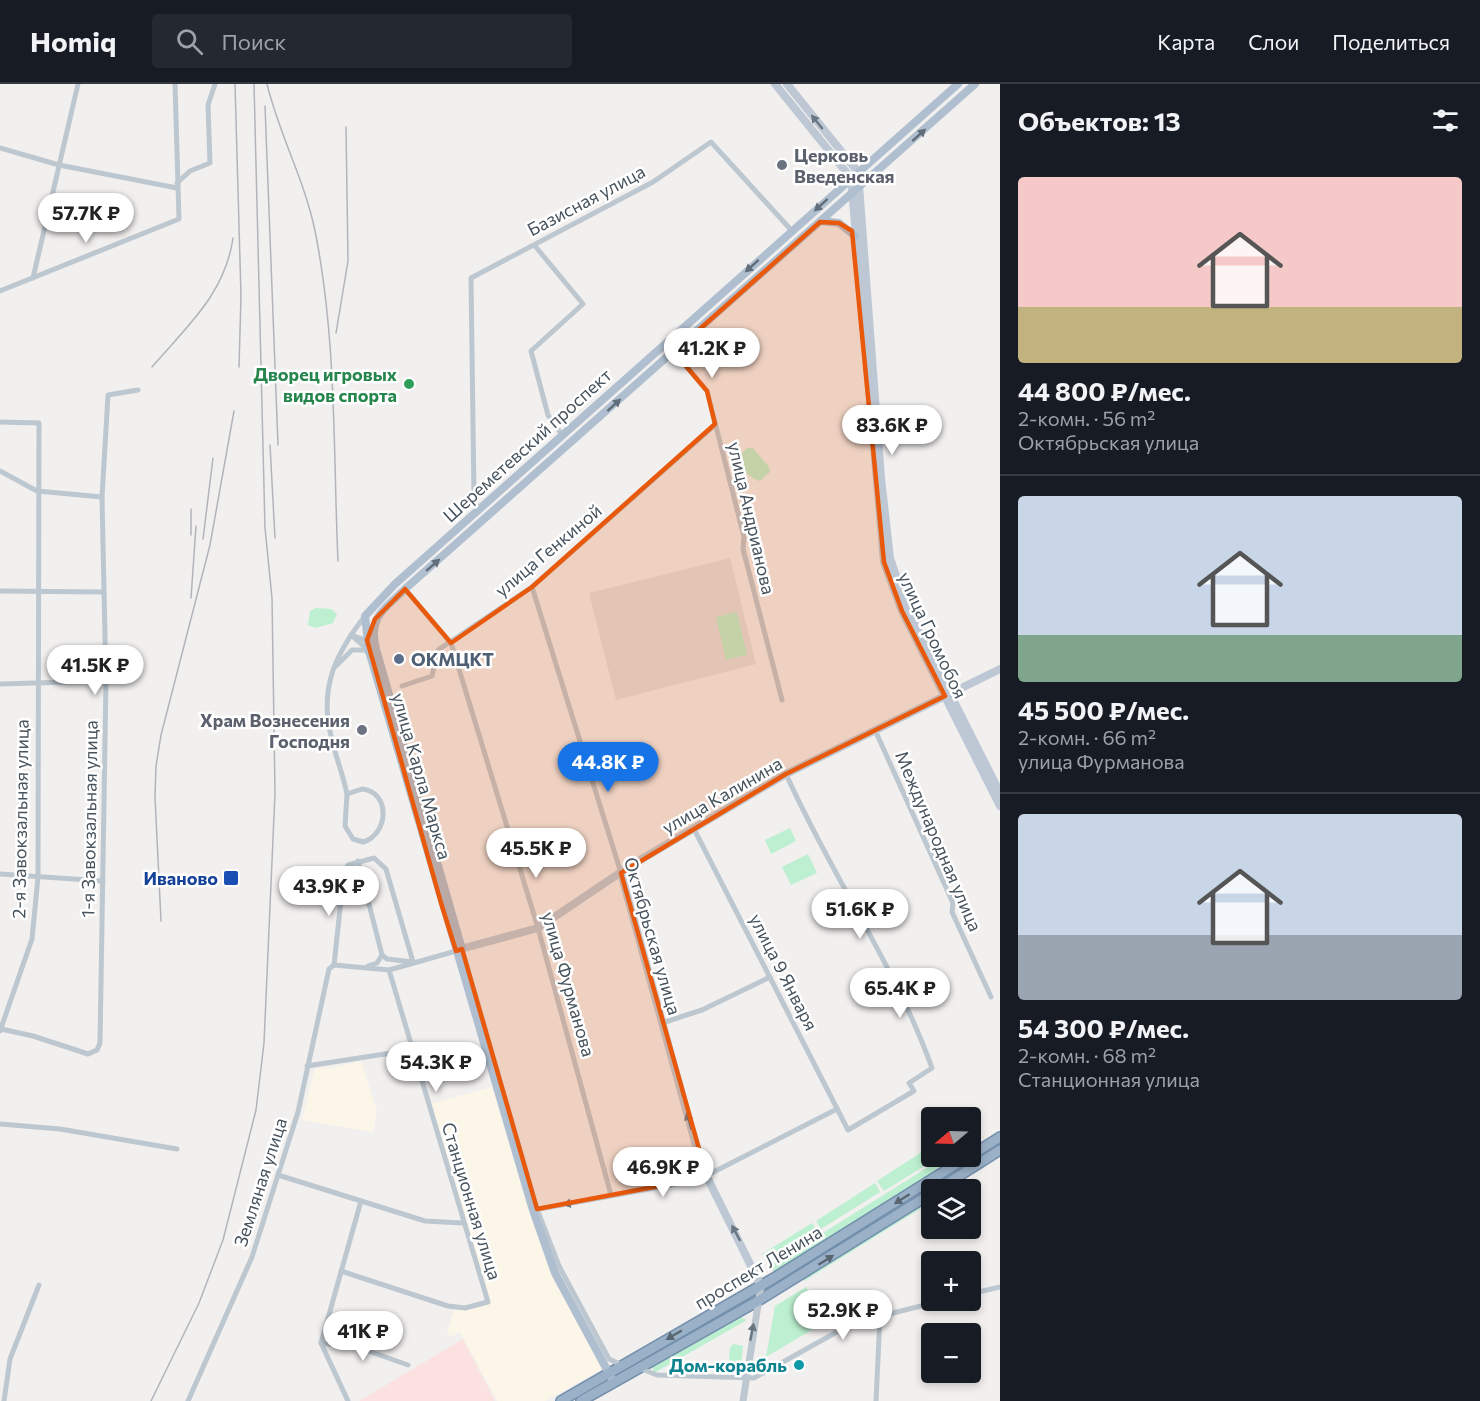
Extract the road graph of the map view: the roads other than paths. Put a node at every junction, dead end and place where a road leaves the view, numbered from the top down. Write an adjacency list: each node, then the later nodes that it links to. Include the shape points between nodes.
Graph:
1 (78, 84): 10 (street)
2 (175, 84): 12 (street)
3 (215, 84): 12 (street, via 208,105 210,164 190,171)
4 (775, 84): 11 (main road)
5 (787, 84): 11 (main road, one-way to 5)
6 (958, 84): 8 (main road, Шереметевский проспект); 11 (main road, Шереметевский проспект)
7 (975, 84): 8 (main road, Шереметевский проспект)
8 (966, 92): 13 (main road, Шереметевский проспект, one-way to 8)
9 (0, 148): 10 (street)
10 (59, 165): 12 (street); 18 (street)
11 (854, 175): 13 (main road); 15 (main road, Шереметевский проспект, one-way to 15)
12 (177, 186): 18 (street, via 179,219)
13 (855, 190): 14 (main road, Шереметевский проспект); 16 (main road, улица Громобоя); 50 (main road, улица Громобоя, via 886,541 901,596)
14 (820, 222): 16 (main road, via 839,223); 21 (main road, Шереметевский проспект)
15 (792, 231): 17 (street, Базисная улица, via 711,141 652,182); 20 (main road, Шереметевский проспект, one-way to 20)
16 (855, 236): 50 (main road, улица Громобоя, via 884,562 902,611)
17 (535, 246): 26 (street, via 584,304 531,351 548,415); 31 (street, Базисная улица, via 471,278 474,498)
18 (33, 278): 19 (street)
19 (0, 291)
20 (713, 301): 21 (main road); 26 (main road, Шереметевский проспект)
21 (721, 310): 22 (main road, Шереметевский проспект)
22 (674, 352): 25 (street, улица Андрианова, via 707,391); 27 (main road, Шереметевский проспект, one-way to 22)
23 (138, 390): 30 (street, 1-я Завокзальная улица, via 108,395)
24 (0, 422): 29 (street, 2-я Завокзальная улица, via 39,423)
25 (715, 425): 33 (street, улица Генкиной); 51 (street, улица Андрианова)
26 (562, 435): 27 (main road); 31 (main road, Шереметевский проспект)
27 (570, 444): 32 (main road, Шереметевский проспект)
28 (0, 471): 29 (street)
29 (37, 491): 30 (street); 36 (street, 2-я Завокзальная улица)
30 (102, 497): 37 (street, 1-я Завокзальная улица)
31 (478, 510): 32 (main road); 39 (main road, Шереметевский проспект, via 395,585)
32 (486, 519): 34 (main road, Шереметевский проспект, one-way to 32)
33 (532, 588): 42 (street, улица Генкиной); 59 (street, Октябрьская улица)
34 (405, 589): 38 (main road, Шереметевский проспект); 42 (street, улица Фурманова)
35 (0, 591): 36 (street)
36 (38, 592): 37 (street); 47 (street, 2-я Завокзальная улица)
37 (104, 592): 46 (street, 1-я Завокзальная улица)
38 (375, 619): 39 (street); 43 (main road, улица Карла Маркса)
39 (365, 621): 40 (street); 40 (street); 41 (main road, улица Карла Маркса)
40 (351, 635): 41 (street); 43 (street); 45 (street)
41 (367, 640): 43 (main road, улица Карла Маркса)
42 (451, 643): 49 (street, улица Генкиной, via 438,650 432,676); 63 (street, улица Фурманова)
43 (372, 652): 45 (street, via 352,650); 64 (main road, улица Карла Маркса)
44 (1000, 669): 50 (main road, улица Калинина)
45 (333, 670): 55 (street, via 328,720)
46 (106, 681): 47 (street); 62 (street, 1-я Завокзальная улица)
47 (38, 683): 48 (street); 61 (street, 2-я Завокзальная улица)
48 (0, 684)
49 (402, 687)
50 (947, 695): 52 (main road, улица Калинина); 54 (main road, улица Громобоя); 56 (main road, улица Громобоя)
51 (782, 700)
52 (875, 730): 53 (main road, улица Калинина); 71 (street, Международная улица)
53 (786, 774): 57 (main road, улица Калинина); 76 (street, улица 9 Января, via 847,896 880,949 932,1068 909,1083 914,1091 848,1130)
54 (1000, 793)
55 (347, 794): 55 (street, via 345,826 349,835 358,841 370,840 381,830 378,795 362,789)
56 (1000, 806)
57 (694, 829): 59 (main road, улица Калинина); 70 (street, улица 9 Января)
58 (358, 861): 65 (street); 66 (street, via 374,858 386,869); 67 (street, Земляная улица, via 348,865 344,872)
59 (621, 873): 63 (main road, улица Калинина); 72 (main road, Октябрьская улица)
60 (0, 874): 61 (street)
61 (38, 877): 62 (street); 73 (street, 2-я Завокзальная улица, via 32,939)
62 (103, 881): 73 (street, 1-я Завокзальная улица, via 100,1043 91,1053)
63 (538, 928): 64 (main road, улица Калинина); 86 (street, улица Фурманова)
64 (459, 950): 66 (street); 89 (main road, улица Карла Маркса)
65 (382, 955): 66 (street); 68 (street, via 373,966)
66 (412, 962): 69 (street)
67 (334, 965): 68 (street); 75 (street, Земляная улица, via 328,969)
68 (357, 968): 69 (street)
69 (389, 970): 74 (street, Станционная улица)
70 (770, 977): 72 (street, via 702,1010); 76 (street, улица 9 Января)
71 (991, 997)
72 (662, 1023): 84 (main road, Октябрьская улица, one-way to 72)
73 (1, 1031)
74 (411, 1050): 75 (street); 90 (street, Станционная улица)
75 (307, 1066): 83 (street, Земляная улица, via 298,1112)
76 (837, 1109): 84 (street)
77 (0, 1124): 79 (street)
78 (1000, 1137): 80 (highway, проспект Ленина)
79 (177, 1149)
80 (981, 1149)
81 (1000, 1150): 85 (highway)
82 (952, 1167): 93 (highway, проспект Ленина, one-way to 93)
83 (278, 1175): 88 (street); 107 (street, Земляная улица, via 252,1257)
84 (707, 1177): 86 (street); 93 (main road, Октябрьская улица, one-way to 84)
85 (954, 1179)
86 (611, 1195): 89 (street, one-way to 89)
87 (921, 1200): 96 (highway, проспект Ленина, one-way to 87)
88 (361, 1201): 90 (street, via 425,1221); 91 (street)
89 (535, 1210): 101 (street, улица Карла Маркса, via 609,1359); 103 (main road, улица Карла Маркса, via 555,1273)
90 (462, 1223): 91 (street, Станционная улица, via 488,1302 465,1308 448,1306)
91 (341, 1271): 99 (street)
92 (39, 1286): 106 (street, via 10,1359)
93 (761, 1286): 96 (street); 101 (highway, проспект Ленина, one-way to 101)
94 (1000, 1287): 95 (street)
95 (981, 1291)
96 (758, 1302): 102 (highway, проспект Ленина); 104 (street, one-way to 96)
97 (921, 1306): 98 (street)
98 (880, 1316): 104 (street, via 847,1325 754,1378); 112 (street)
99 (321, 1343): 100 (street, via 357,1347); 108 (street)
100 (408, 1365)
101 (622, 1365): 103 (highway, проспект Ленина)
102 (639, 1368): 104 (street, via 657,1375); 105 (highway, проспект Ленина)
103 (608, 1372): 105 (main road, улица Карла Маркса); 109 (highway, проспект Ленина)
104 (744, 1379): 111 (street)
105 (614, 1382): 110 (highway, проспект Ленина)
106 (4, 1401)
107 (188, 1401)
108 (348, 1401)
109 (561, 1401)
110 (581, 1401)
111 (743, 1401)
112 (876, 1401)

